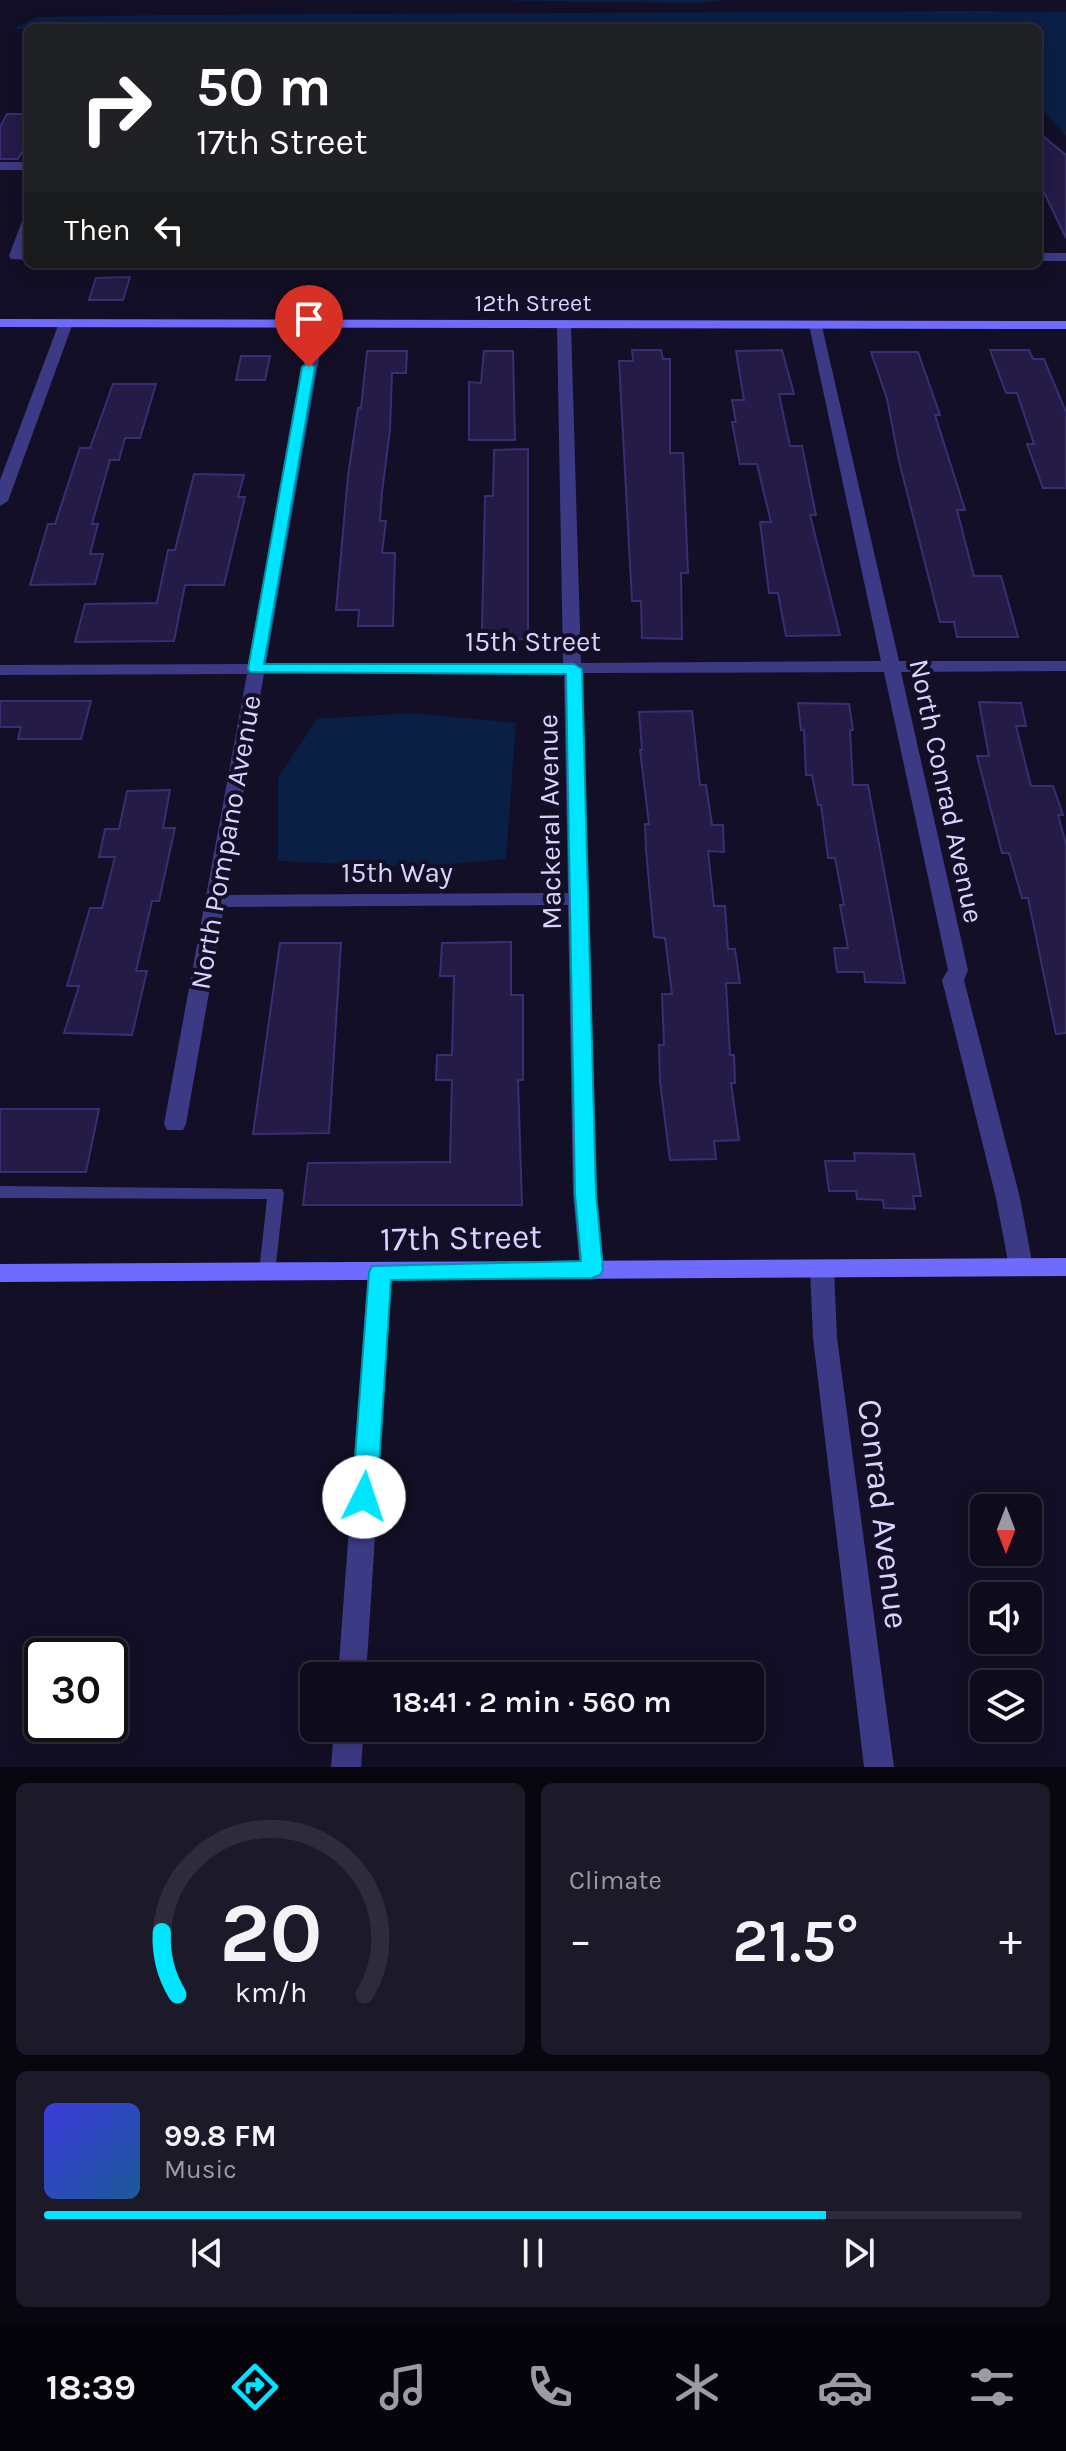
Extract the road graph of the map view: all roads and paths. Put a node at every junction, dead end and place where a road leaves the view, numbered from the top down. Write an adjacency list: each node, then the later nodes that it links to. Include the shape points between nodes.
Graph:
1 (0, 166): 2 (street)
2 (24, 166)
3 (1042, 257): 4 (street)
4 (1066, 257)
5 (0, 323): 6 (street, 12th Street)
6 (66, 323): 7 (street, 12th Street); 11 (street)
7 (318, 324): 8 (street, 12th Street); 14 (street, North Pompano Avenue)
8 (564, 325): 9 (street, 12th Street); 15 (street, Mackeral Avenue)
9 (816, 325): 10 (street, 12th Street); 13 (street, North Conrad Avenue)
10 (1066, 325)
11 (0, 501)
12 (1066, 666): 13 (street, 15th Street)
13 (891, 667): 15 (street, 15th Street); 21 (street, North Conrad Avenue, via 958,970 953,980)
14 (256, 669): 15 (street, 15th Street); 16 (street, 15th Street); 18 (street, North Pompano Avenue)
15 (574, 669): 17 (street, Mackeral Avenue)
16 (0, 670)
17 (579, 899): 18 (street, 15th Way); 24 (street, Mackeral Avenue, via 585,1194)
18 (215, 901): 19 (street, North Pompano Avenue)
19 (175, 1124)
20 (0, 1192): 25 (lane, via 276,1193)
21 (1021, 1267): 22 (street, 17th Street); 23 (street, 17th Street)
22 (1066, 1267)
23 (822, 1269): 24 (street, 17th Street); 31 (street, Conrad Avenue, via 825,1338)
24 (592, 1270): 26 (street, 17th Street)
25 (267, 1272): 26 (street, 17th Street); 27 (street, 17th Street)
26 (380, 1272): 28 (street)
27 (0, 1273)
28 (353, 1662)
29 (348, 1742): 30 (street)
30 (346, 1767)
31 (879, 1767)

